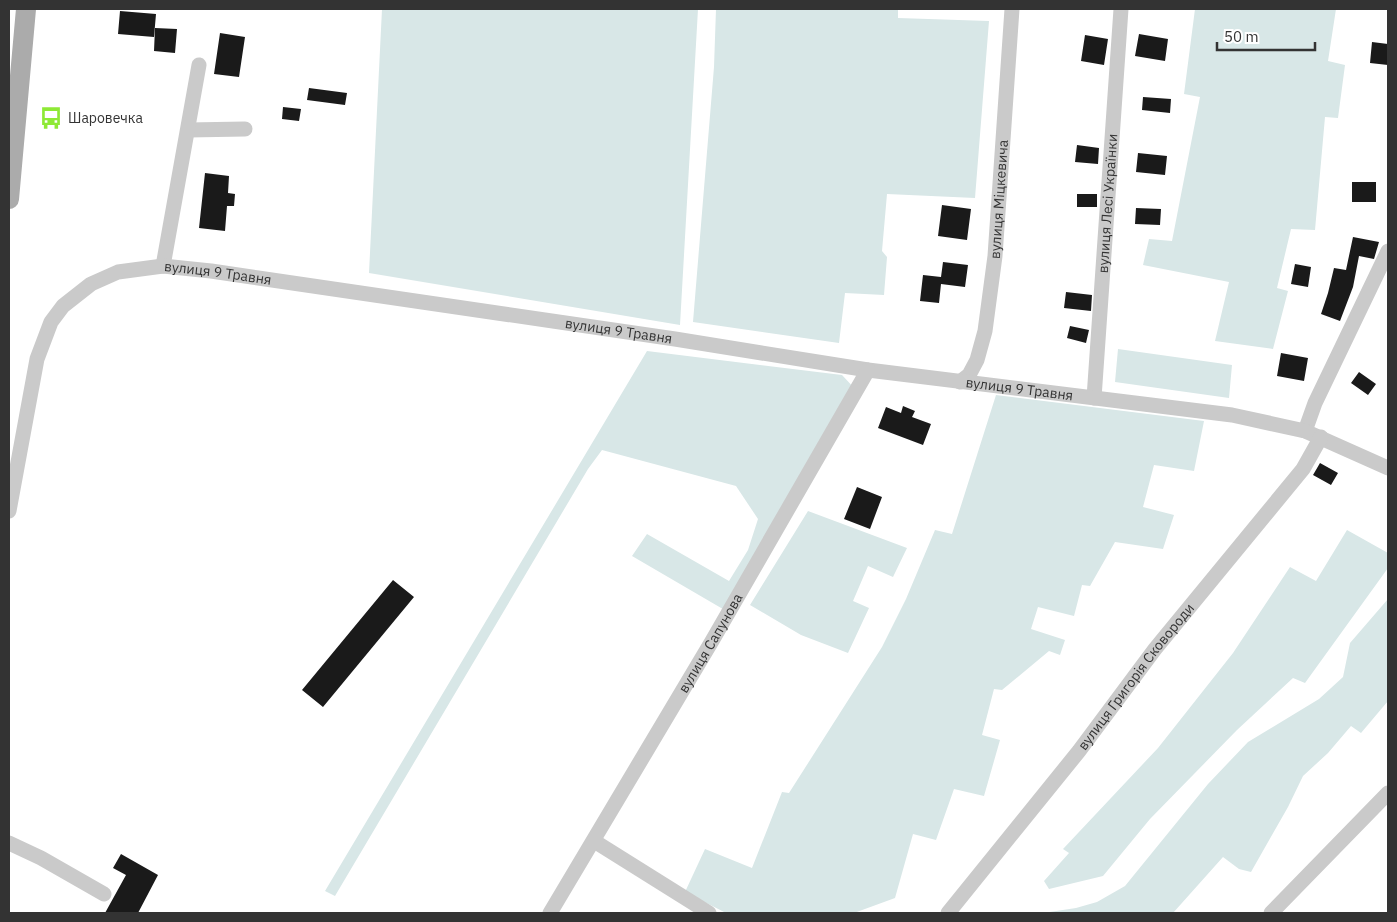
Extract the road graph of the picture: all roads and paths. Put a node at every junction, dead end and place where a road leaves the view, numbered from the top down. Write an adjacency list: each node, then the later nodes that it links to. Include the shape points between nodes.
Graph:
1 (26, 9): 7 (main road)
2 (1012, 9): 11 (street, вулиця Міцкевича, via 995,256 985,331 977,360 969,375)
3 (1121, 9): 12 (street, вулиця Лесі Українки)
4 (200, 65): 6 (street)
5 (245, 129): 6 (street)
6 (188, 130): 9 (street)
7 (9, 200)
8 (1388, 251): 13 (street)
9 (163, 266): 10 (street, вулиця 9 Травня, via 675,339); 16 (street, вулиця 9 Травня, via 118,272 92,284 63,306 50,322 37,360)
10 (868, 370): 11 (street, вулиця 9 Травня); 18 (street, вулиця Сапунова)
11 (960, 382): 12 (street, вулиця 9 Травня)
12 (1094, 398): 13 (street, вулиця 9 Травня, via 1232,415)
13 (1305, 430): 14 (street, вулиця 9 Травня)
14 (1322, 437): 15 (street, вулиця 9 Травня); 23 (street, вулиця Григорія Сковороди, via 1303,469 1155,649 1079,751)
15 (1388, 468)
16 (9, 513)
17 (1388, 793): 24 (street)
18 (594, 841): 21 (street, вулиця Сапунова); 22 (street)
19 (9, 843): 20 (street)
20 (104, 894)
21 (550, 913)
22 (709, 913)
23 (948, 913)
24 (1271, 913)

